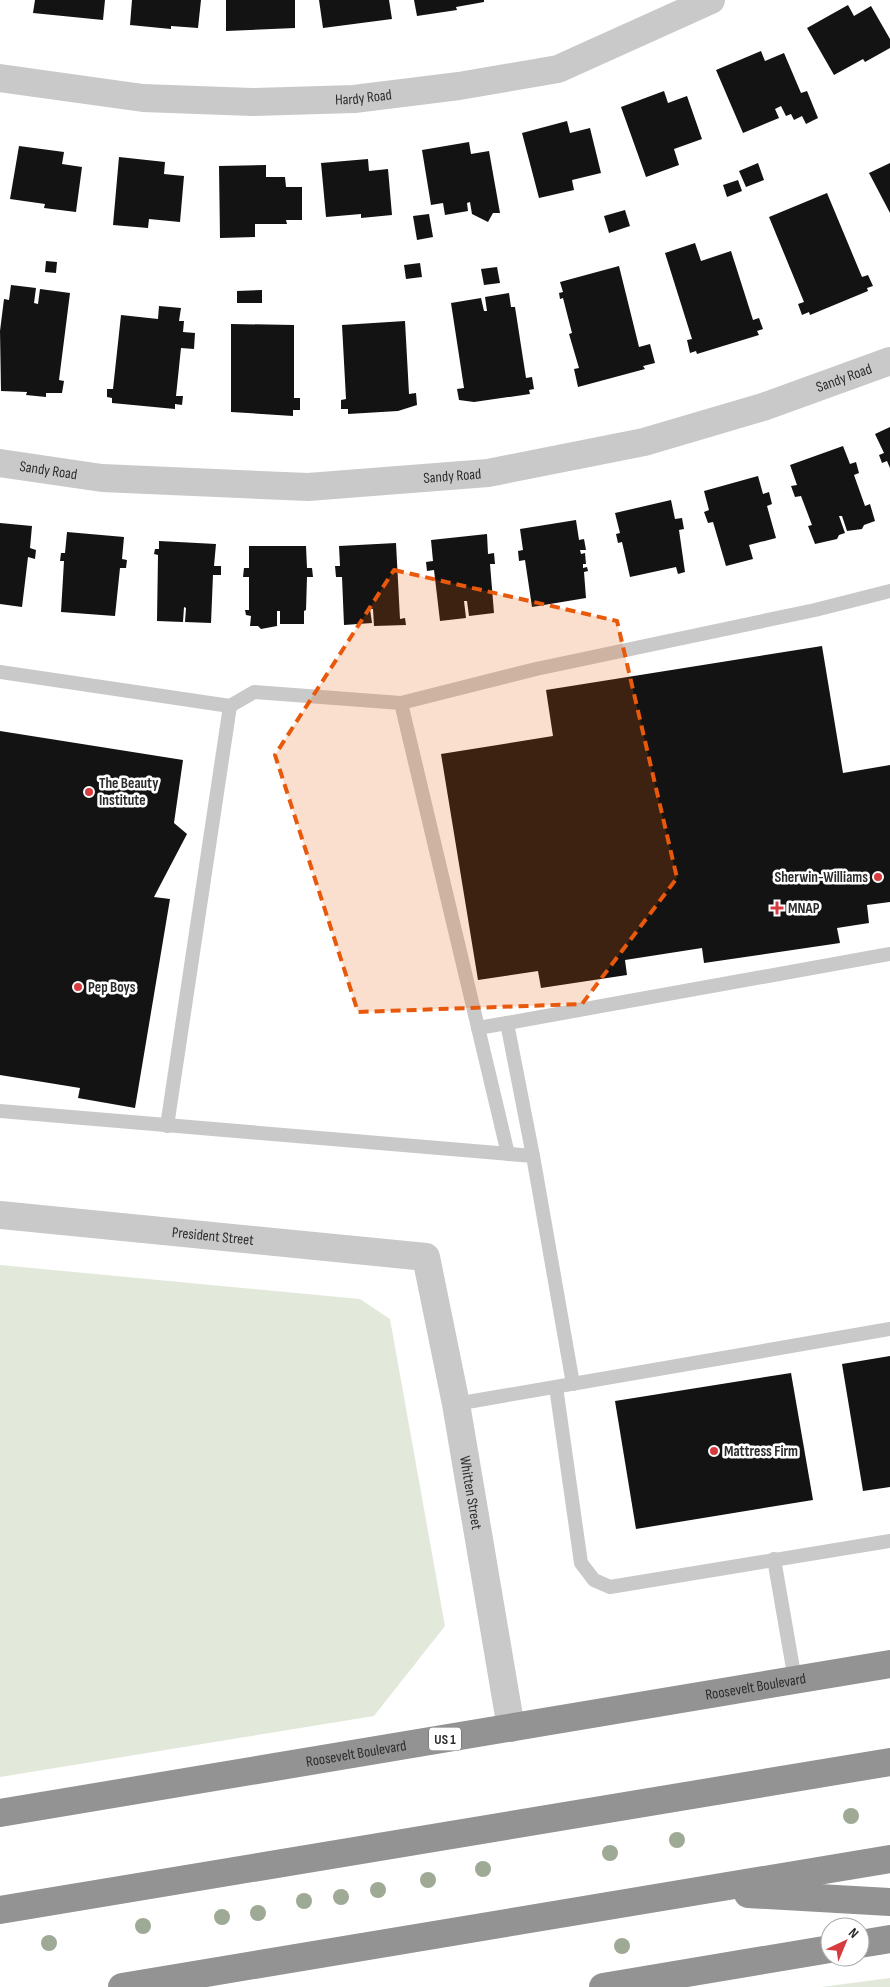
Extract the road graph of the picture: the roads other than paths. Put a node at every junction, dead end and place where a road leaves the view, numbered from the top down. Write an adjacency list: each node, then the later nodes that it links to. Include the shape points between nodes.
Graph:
1 (711, 0): 2 (street, Hardy Road, via 558,69 354,99 252,102 143,98)
2 (0, 78)
3 (890, 361): 4 (street, Sandy Road, via 762,407 644,442 488,473 308,486 102,478)
4 (0, 463)
5 (890, 591): 7 (lane, via 536,669)
6 (0, 672): 8 (lane)
7 (401, 703): 8 (lane, via 254,692); 11 (lane)
8 (230, 706): 13 (lane)
9 (890, 954): 10 (lane)
10 (507, 1023): 11 (lane); 15 (lane)
11 (478, 1028): 14 (lane)
12 (0, 1111): 13 (lane)
13 (167, 1126): 14 (lane)
14 (508, 1154): 15 (lane)
15 (533, 1156): 19 (lane)
16 (0, 1215): 17 (street, President Street)
17 (426, 1257): 21 (street, Whitten Street)
18 (890, 1329): 19 (lane)
19 (573, 1384): 20 (lane)
20 (556, 1386): 21 (lane); 23 (lane, via 581,1564 594,1580 610,1587)
21 (456, 1404): 26 (street, Whitten Street)
22 (890, 1541): 23 (lane)
23 (774, 1559): 25 (lane)
24 (890, 1664): 25 (highway, Roosevelt Boulevard / US 1)
25 (795, 1680): 26 (highway, Roosevelt Boulevard / US 1)
26 (511, 1728): 28 (highway, Roosevelt Boulevard / US 1)
27 (890, 1762): 32 (highway)
28 (0, 1813)
29 (890, 1859): 30 (highway)
30 (696, 1891): 31 (highway); 36 (highway)
31 (890, 1902)
32 (0, 1910)
33 (890, 1939): 34 (highway)
34 (870, 1942)
35 (820, 1951): 37 (highway)
36 (122, 1987)
37 (603, 1987)

